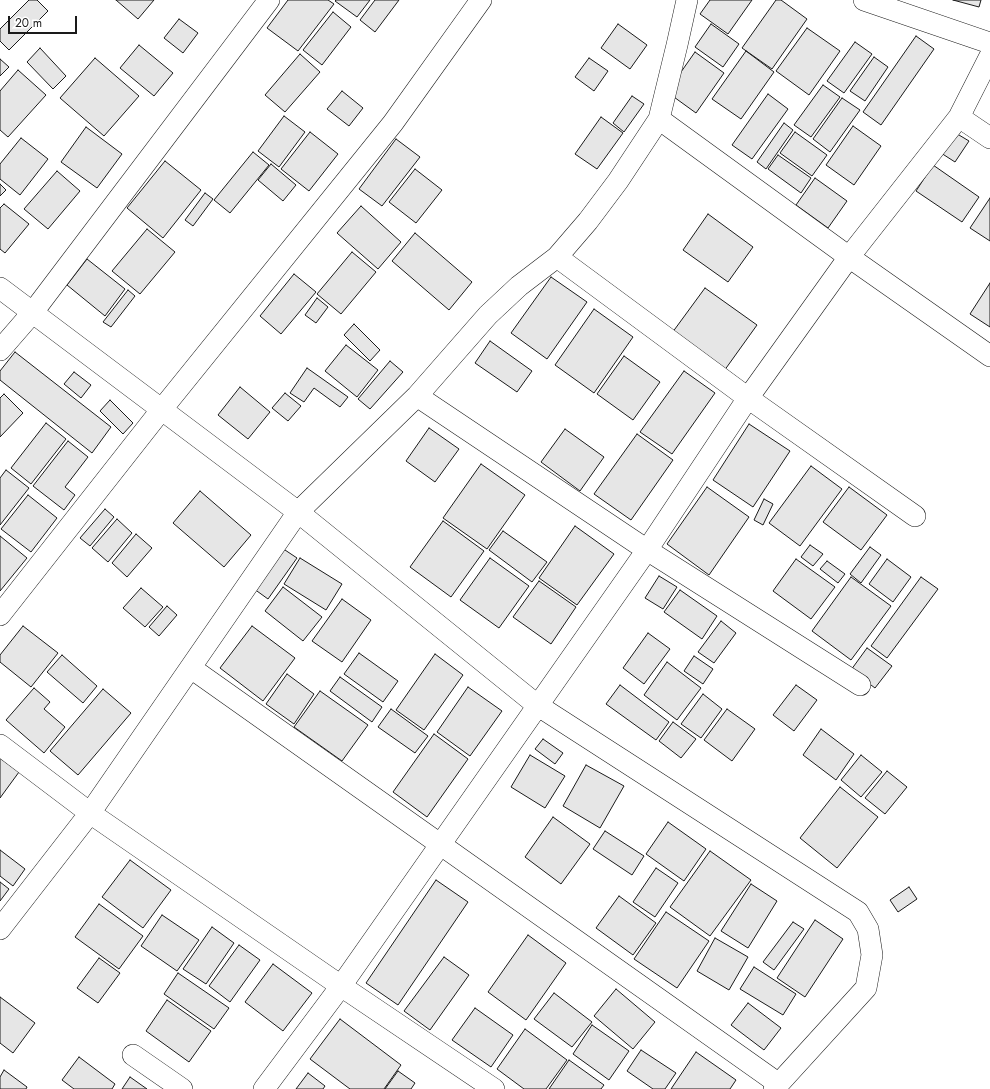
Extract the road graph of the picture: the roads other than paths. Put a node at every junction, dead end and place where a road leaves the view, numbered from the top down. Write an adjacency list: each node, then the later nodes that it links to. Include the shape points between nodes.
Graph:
1 (269, 0): 13 (street)
2 (480, 0): 18 (street, via 393,123)
3 (687, 0): 8 (street)
4 (864, 0): 5 (street)
5 (990, 43)
6 (990, 56): 7 (street)
7 (959, 117): 9 (street); 11 (street)
8 (659, 119): 10 (street, via 618,181); 11 (street)
9 (990, 138)
10 (557, 257): 16 (street, via 519,286 488,315); 17 (street)
11 (849, 257): 15 (street); 17 (street)
12 (0, 288): 13 (street)
13 (33, 312): 14 (street); 18 (street)
14 (0, 350)
15 (990, 356)
16 (417, 396): 19 (street); 21 (street)
17 (748, 398): 20 (street); 21 (street)
18 (162, 409): 19 (street); 22 (street)
19 (298, 512): 23 (street); 25 (street)
20 (915, 516)
21 (647, 550): 24 (street); 25 (street)
22 (0, 615)
23 (191, 668): 27 (street); 28 (street)
24 (860, 685)
25 (537, 705): 28 (street); 32 (street, via 858,912 868,929 872,955 866,988)
26 (0, 745): 27 (street)
27 (90, 813): 29 (street); 30 (street)
28 (440, 844): 30 (street); 32 (street)
29 (0, 929)
30 (341, 986): 34 (street); 35 (street)
31 (133, 1055): 33 (street)
32 (776, 1086)
33 (182, 1089)
34 (264, 1089)
35 (494, 1089)

